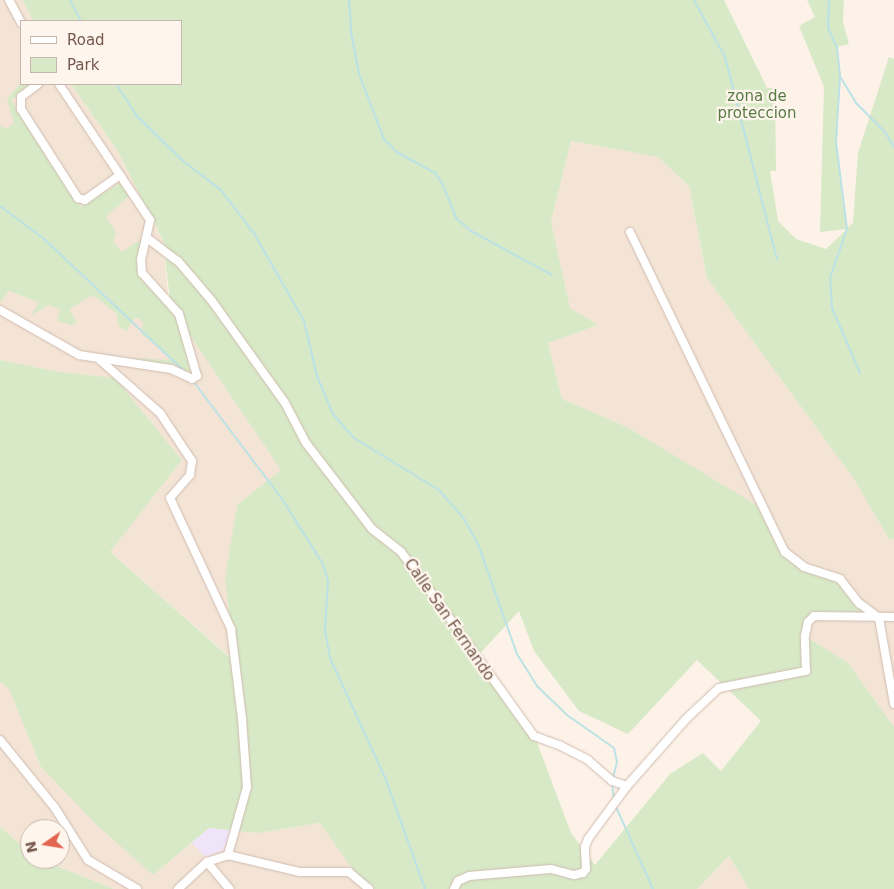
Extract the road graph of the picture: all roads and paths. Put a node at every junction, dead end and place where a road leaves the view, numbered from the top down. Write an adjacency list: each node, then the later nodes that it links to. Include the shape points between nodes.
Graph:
1 (9, 0): 2 (street)
2 (20, 21)
3 (37, 85): 5 (street, via 21,97 22,109 78,198 86,200)
4 (60, 85): 5 (street)
5 (120, 175): 7 (street, via 150,220)
6 (630, 232): 10 (street, via 785,552 804,567 840,579 856,599)
7 (147, 238): 9 (street, via 141,260 142,273 179,314 197,376 192,379 171,369); 14 (street, Calle San Fernando, via 178,261 212,300 285,403 306,443 372,529 401,552 534,736 588,760 612,781)
8 (0, 310): 9 (street, via 79,355)
9 (100, 360): 15 (street, via 160,413 192,461 190,475 170,498 231,629 242,719 246,787)
10 (879, 618): 11 (street); 12 (street); 14 (street, via 814,616 808,622 805,636 806,670 719,688 686,719)
11 (894, 618)
12 (894, 704)
13 (0, 740): 17 (street, via 55,808 88,860)
14 (627, 786): 21 (street, via 588,839 583,873 576,875 551,869 470,876 458,881)
15 (228, 855): 16 (street); 20 (street, via 300,872 349,872)
16 (207, 862): 18 (street); 19 (street)
17 (137, 889)
18 (178, 889)
19 (230, 889)
20 (369, 889)
21 (454, 889)

